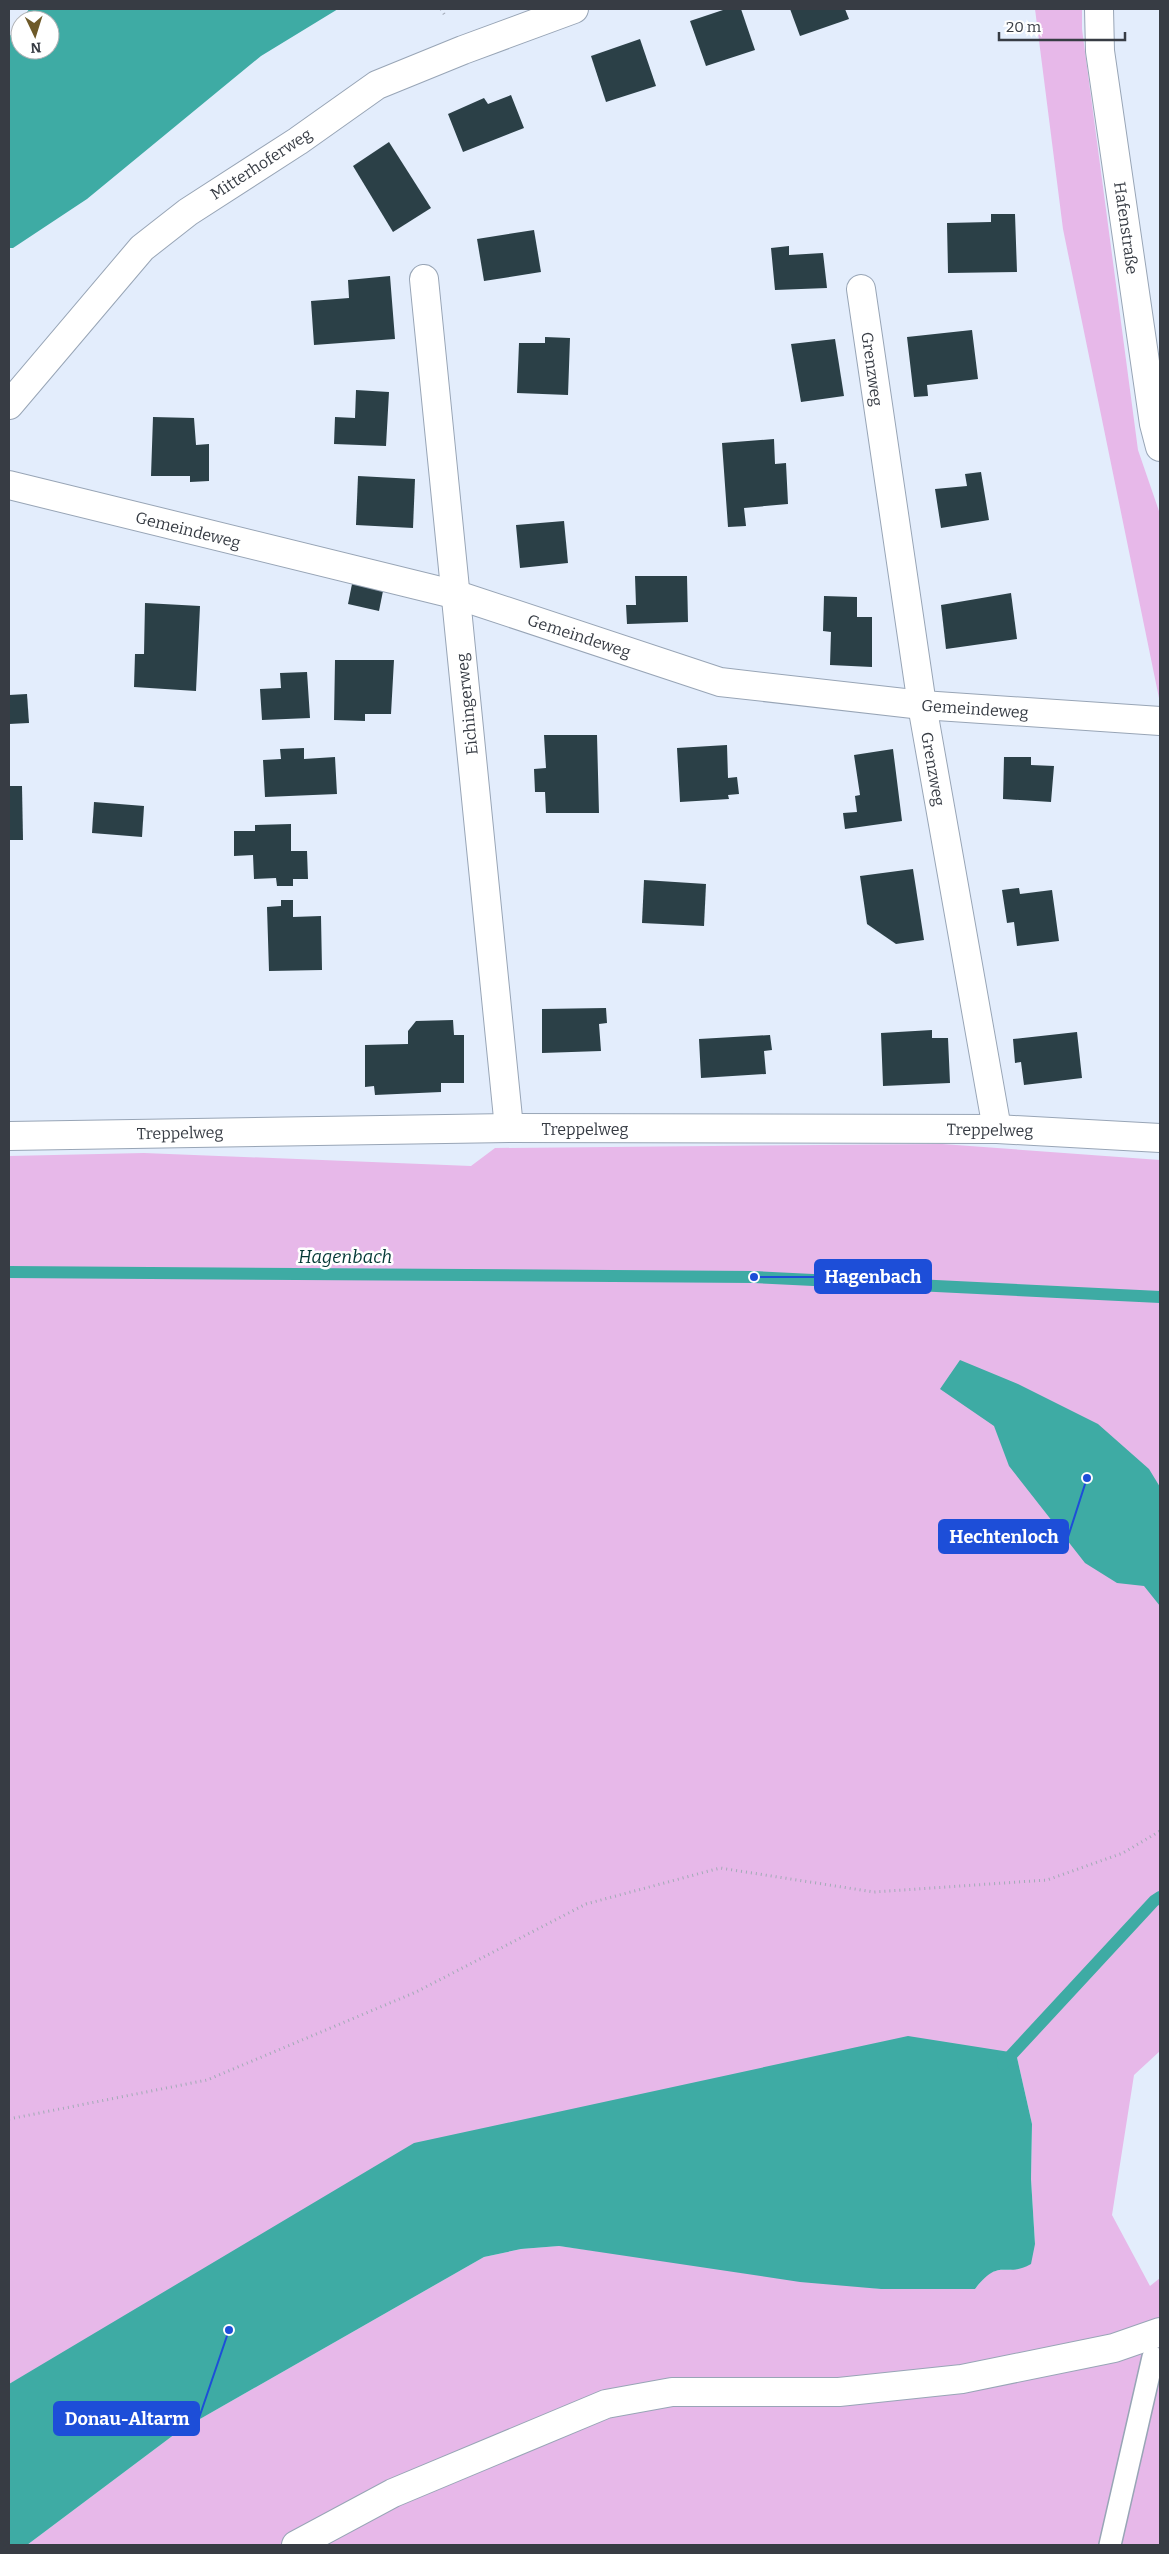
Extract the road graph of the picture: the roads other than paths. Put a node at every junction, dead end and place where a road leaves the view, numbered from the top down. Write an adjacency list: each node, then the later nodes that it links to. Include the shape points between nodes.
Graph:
1 (574, 9): 5 (street, Mitterhoferweg, via 377,85 188,212 142,248)
2 (1099, 9): 6 (street, Hafenstraße, via 1100,51)
3 (424, 279): 8 (street, Eichingerweg)
4 (860, 289): 9 (street, Grenzweg)
5 (9, 405)
6 (1160, 447)
7 (9, 485): 8 (street, Gemeindeweg)
8 (457, 595): 9 (street, Gemeindeweg, via 720,682); 11 (street, Eichingerweg)
9 (922, 706): 10 (street, Gemeindeweg); 12 (street, Grenzweg)
10 (1160, 721)
11 (509, 1128): 12 (street, Treppelweg); 13 (street, Treppelweg)
12 (997, 1129): 14 (street, Treppelweg)
13 (9, 1136)
14 (1160, 1138)
15 (1158, 2342): 16 (street, via 962,2379 840,2392 672,2392 606,2404 393,2493); 17 (lane)
16 (296, 2545)
17 (1110, 2545)

